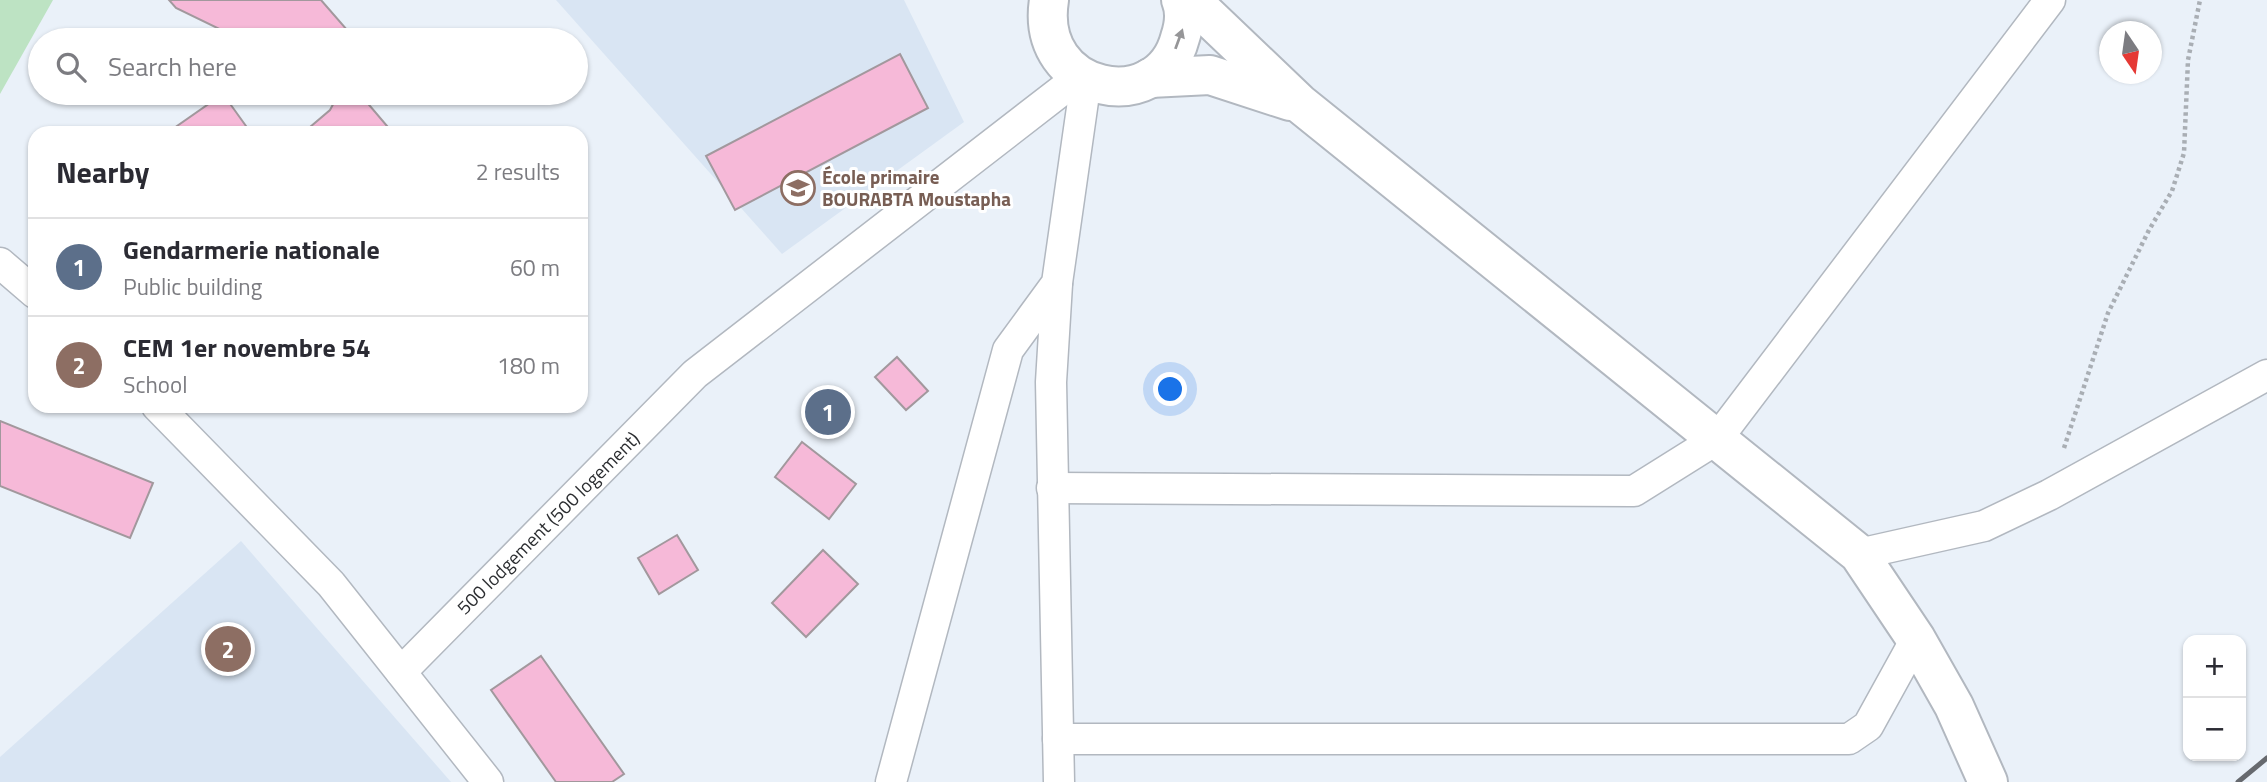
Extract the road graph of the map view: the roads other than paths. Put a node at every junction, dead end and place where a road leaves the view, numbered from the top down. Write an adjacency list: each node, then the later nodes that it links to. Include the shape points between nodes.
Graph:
1 (1049, 0): 5 (main road, via 1046,23 1051,44 1063,62)
2 (1181, 0): 6 (main road, one-way to 2, via 1178,46 1184,26)
3 (1191, 0): 7 (main road)
4 (2050, 0): 13 (street)
5 (1083, 78): 6 (main road, via 1107,86); 9 (street); 17 (street, 500 lodgement (500 logement), via 695,374)
6 (1150, 78): 7 (main road, via 1210,75)
7 (1299, 103): 13 (main road)
8 (0, 264): 10 (street)
9 (1057, 283): 14 (street, via 1051,382); 20 (street, via 1009,350)
10 (28, 286)
11 (2267, 375): 15 (street, via 1984,526)
12 (164, 413): 17 (street, via 331,584)
13 (1717, 439): 14 (street, via 1634,491); 15 (main road)
14 (1052, 488): 18 (street)
15 (1860, 554): 16 (main road)
16 (1916, 639): 18 (street, via 1868,726 1849,739); 22 (main road, via 1954,706)
17 (401, 672): 19 (street)
18 (1058, 739): 21 (street)
19 (488, 782)
20 (891, 782)
21 (1059, 782)
22 (1988, 782)

